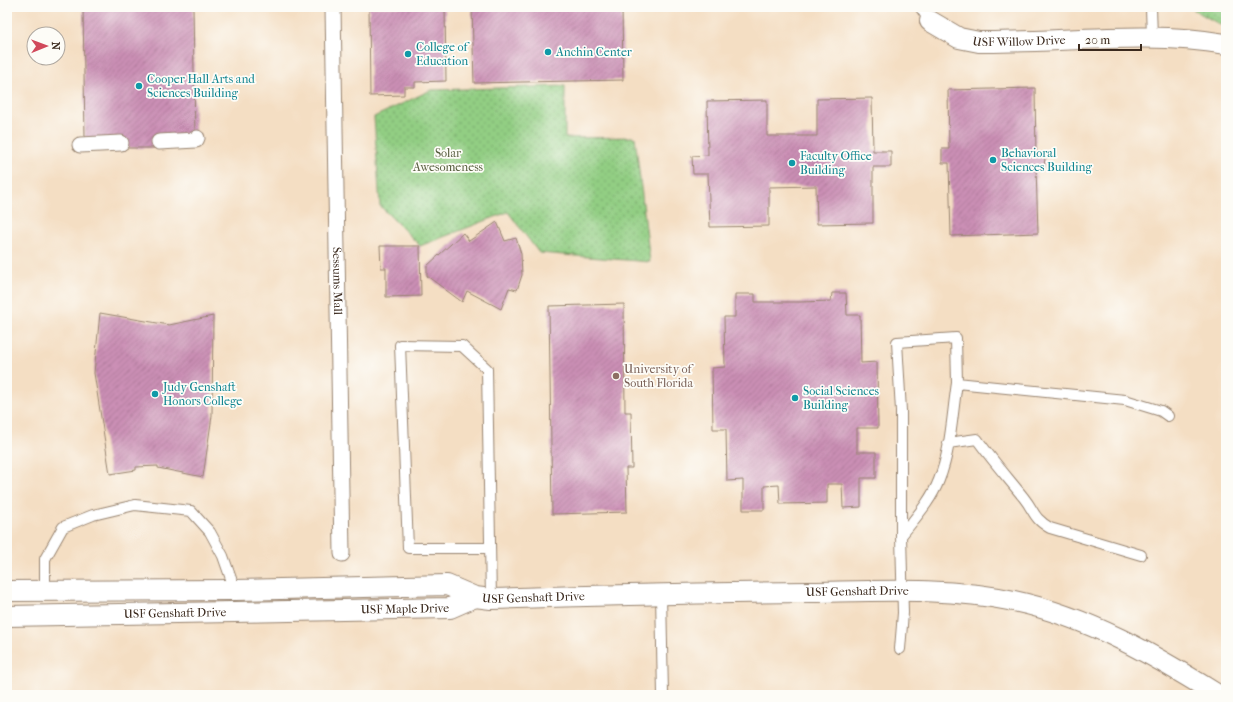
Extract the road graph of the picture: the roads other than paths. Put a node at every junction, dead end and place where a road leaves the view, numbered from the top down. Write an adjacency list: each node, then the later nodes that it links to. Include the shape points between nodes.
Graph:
1 (333, 7): 15 (street, Sessums Mall)
2 (1151, 7): 4 (lane)
3 (925, 14): 4 (street, USF Willow Drive, via 959,38 980,42)
4 (1152, 37): 5 (street, USF Willow Drive, via 1206,40)
5 (1226, 44)
6 (196, 138): 7 (street)
7 (158, 142)
8 (122, 143): 9 (street)
9 (80, 144)
10 (957, 383): 11 (lane, via 1125,400 1161,411); 12 (lane); 13 (lane, via 956,338 898,342)
11 (1168, 416)
12 (948, 443): 13 (lane, via 939,480 927,504); 16 (lane, via 977,439 1039,521 1050,528)
13 (901, 536): 21 (lane)
14 (490, 548): 14 (lane, via 487,369 462,346 400,345 408,548); 23 (lane)
15 (342, 554)
16 (1141, 555)
17 (343, 587): 19 (street, USF Genshaft Drive); 23 (street, USF Maple Drive, via 447,585)
18 (45, 590): 19 (street, USF Genshaft Drive); 19 (lane, via 45,559 63,527 93,515 135,505 191,512 210,532 223,556); 20 (street, USF Genshaft Drive)
19 (234, 590)
20 (7, 591)
21 (902, 592): 22 (street, USF Genshaft Drive); 26 (lane); 28 (street, USF Genshaft Drive, via 970,594 1015,601 1078,620 1130,642)
22 (661, 594): 23 (street, USF Genshaft Drive); 27 (lane)
23 (483, 598): 24 (street, USF Maple Drive, via 450,608)
24 (344, 610): 25 (street, USF Genshaft Drive)
25 (7, 616)
26 (900, 649)
27 (663, 695)
28 (1218, 695)

